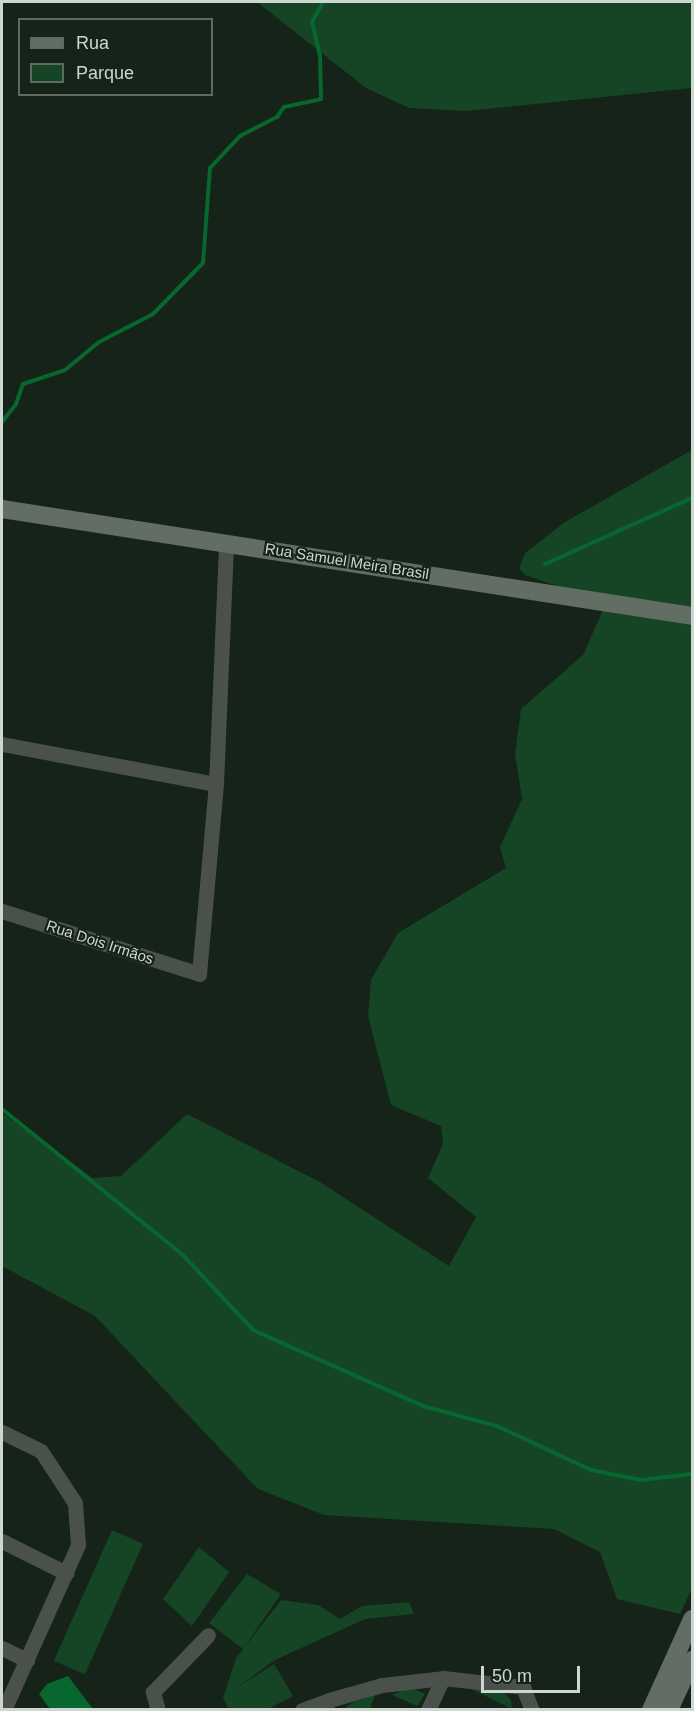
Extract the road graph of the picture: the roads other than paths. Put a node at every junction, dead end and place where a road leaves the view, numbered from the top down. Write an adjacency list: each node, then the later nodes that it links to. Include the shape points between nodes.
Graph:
1 (2, 509): 2 (street, Rua Samuel Meira Brasil)
2 (226, 542): 3 (street, Rua Samuel Meira Brasil); 5 (street)
3 (693, 616)
4 (2, 744): 5 (street)
5 (216, 784): 6 (street, Rua Dois Irmãos, via 199,974)
6 (2, 911)
7 (2, 1432): 9 (street, via 40,1451 75,1503 78,1545)
8 (2, 1541): 9 (street)
9 (66, 1573): 13 (street)
10 (693, 1619): 22 (street)
11 (208, 1635): 18 (street, via 153,1692)
12 (2, 1648): 13 (street)
13 (27, 1660): 17 (street)
14 (693, 1660): 23 (street)
15 (443, 1678): 16 (street, via 382,1685); 20 (street); 21 (street, via 523,1687)
16 (327, 1705): 19 (street)
17 (4, 1710)
18 (158, 1710)
19 (302, 1710)
20 (428, 1710)
21 (532, 1710)
22 (651, 1710)
23 (669, 1710)

